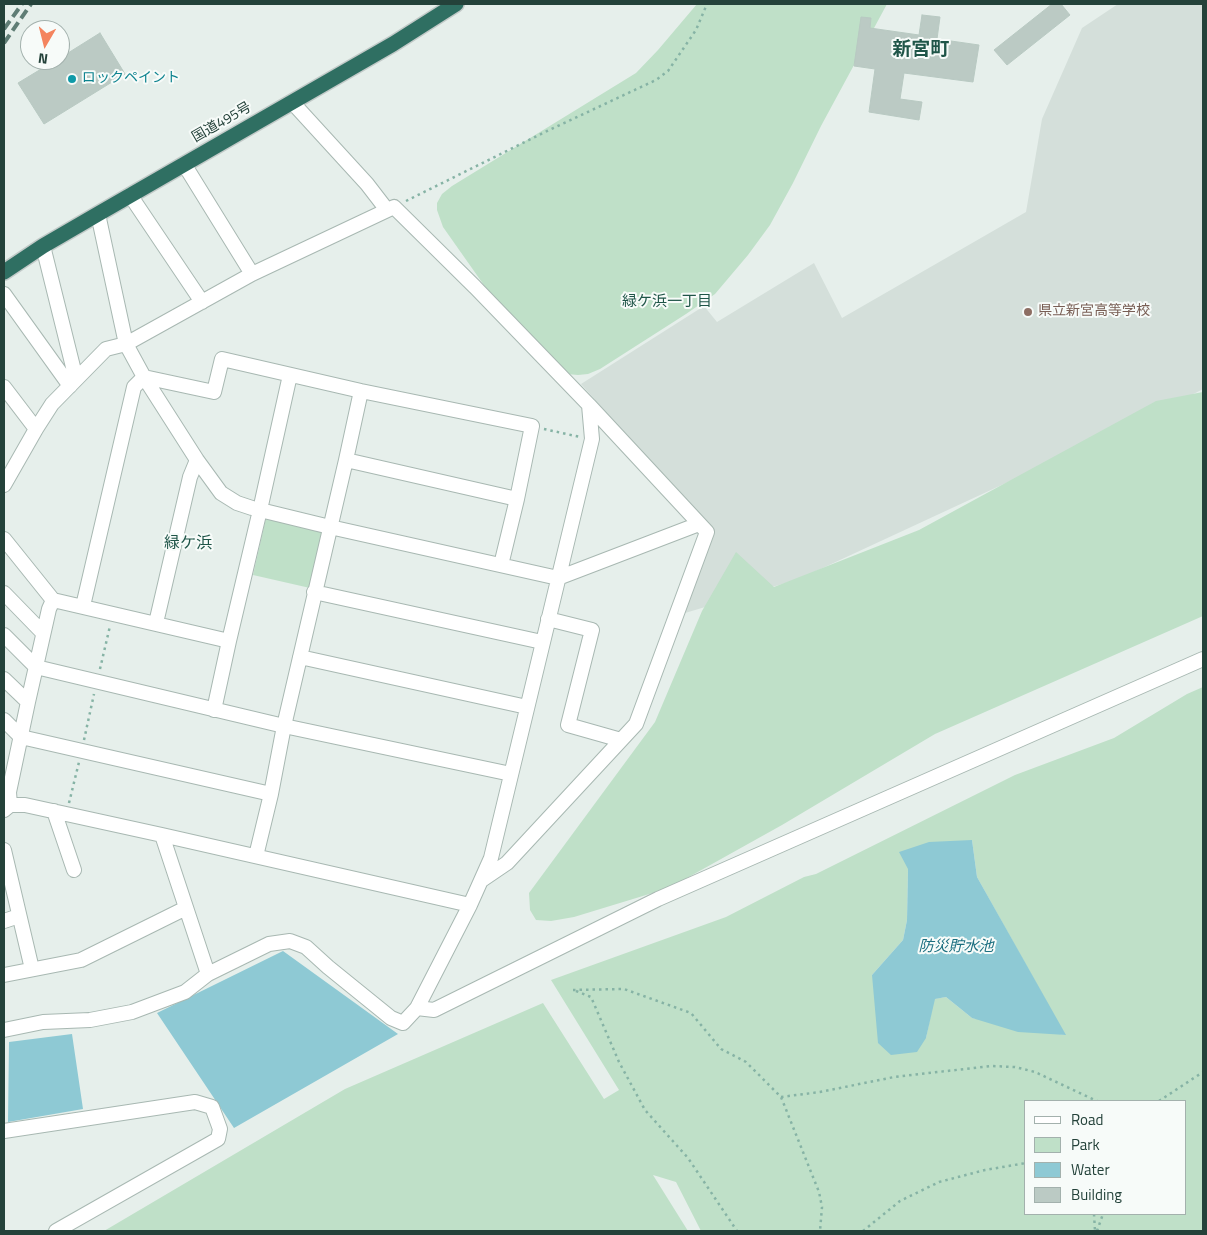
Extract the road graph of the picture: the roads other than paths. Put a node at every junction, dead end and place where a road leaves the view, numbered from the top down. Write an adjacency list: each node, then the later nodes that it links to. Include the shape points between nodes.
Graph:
1 (456, 4): 2 (highway, 国道495号)
2 (292, 102): 3 (highway, 国道495号); 5 (street)
3 (184, 164): 4 (highway, 国道495号); 9 (street)
4 (130, 195): 6 (highway, 国道495号); 11 (street)
5 (390, 208): 9 (street); 18 (street, via 474,287)
6 (98, 214): 7 (highway, 国道495号); 12 (street)
7 (43, 246): 8 (highway, 国道495号); 15 (street)
8 (4, 272)
9 (252, 274): 11 (street)
10 (4, 294): 15 (street)
11 (202, 302): 12 (street)
12 (126, 344): 14 (street); 15 (street, via 106,349)
13 (290, 375): 14 (street, via 222,360 214,392); 17 (street); 24 (street)
14 (144, 377): 20 (street); 33 (street, via 134,387)
15 (73, 382): 19 (street, via 52,404)
16 (4, 387): 19 (street)
17 (361, 390): 21 (street); 23 (street, via 532,426)
18 (589, 405): 25 (street); 29 (street, via 592,439)
19 (36, 429): 22 (street)
20 (197, 460): 24 (street, via 221,493 237,503); 35 (street, via 190,477)
21 (346, 460): 23 (street); 26 (street)
22 (4, 483)
23 (517, 499): 28 (street)
24 (260, 510): 26 (street); 38 (street)
25 (699, 524): 29 (street); 50 (street, via 707,532 636,724)
26 (330, 527): 28 (street); 30 (street)
27 (4, 539): 32 (street)
28 (501, 565): 29 (street)
29 (558, 578): 34 (street)
30 (314, 592): 39 (street); 40 (street)
31 (4, 593): 36 (street)
32 (53, 600): 33 (street); 36 (street)
33 (83, 606): 35 (street)
34 (548, 619): 39 (street); 50 (street, via 592,630 568,724)
35 (156, 623): 38 (street)
36 (43, 633): 42 (street)
37 (4, 635): 42 (street)
38 (228, 641): 46 (street)
39 (542, 642): 45 (street)
40 (300, 657): 45 (street); 48 (street)
41 (1203, 659): 68 (street, via 658,899 434,1010)
42 (36, 667): 44 (street); 46 (street)
43 (4, 679): 44 (street)
44 (28, 702): 49 (street)
45 (527, 707): 52 (street)
46 (214, 710): 48 (street)
47 (4, 720): 49 (street)
48 (284, 726): 52 (street); 53 (street)
49 (21, 737): 51 (street); 53 (street)
50 (621, 740): 60 (street, via 507,863)
51 (9, 768): 54 (street)
52 (511, 774): 60 (street, via 491,858)
53 (271, 794): 58 (street)
54 (7, 808): 55 (street, via 25,805)
55 (60, 813): 56 (street); 59 (street)
56 (162, 835): 58 (street); 62 (street)
57 (4, 850): 63 (street)
58 (256, 856): 61 (street)
59 (74, 870)
60 (481, 880): 61 (street)
61 (470, 905): 68 (street)
62 (186, 908): 65 (street, via 81,960); 66 (street)
63 (19, 916): 64 (street); 65 (street)
64 (4, 921)
65 (32, 970): 67 (street)
66 (208, 974): 68 (street, via 269,944 290,941 306,947 391,1018 403,1023); 69 (street, via 185,992 132,1012 90,1020 42,1022)
67 (4, 975)
68 (417, 1008)
69 (4, 1030)
70 (4, 1131): 71 (street, via 195,1102 212,1107 220,1129 218,1139)
71 (56, 1231)

